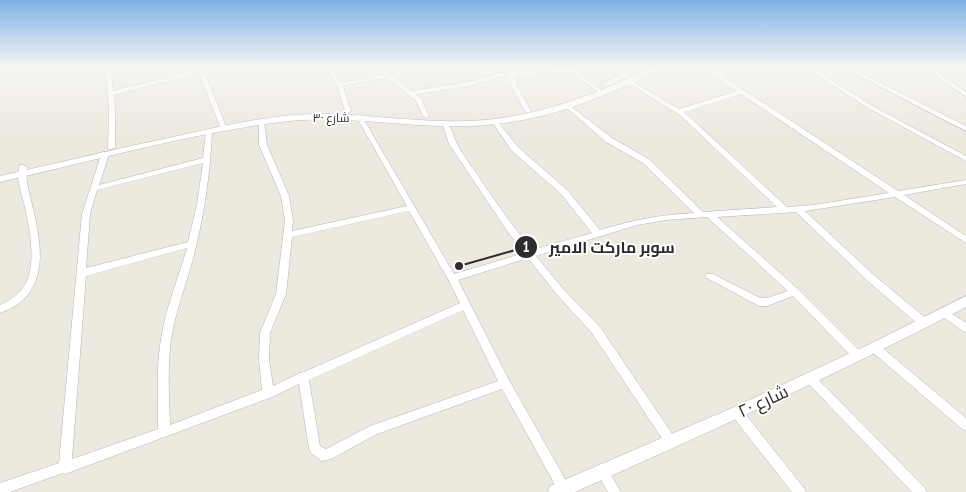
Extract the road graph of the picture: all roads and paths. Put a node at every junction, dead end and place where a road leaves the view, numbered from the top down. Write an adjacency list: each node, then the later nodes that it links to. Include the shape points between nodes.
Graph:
1 (110, 90): 15 (street)
2 (125, 90): 15 (street)
3 (208, 90): 25 (street)
4 (342, 90): 18 (street)
5 (409, 90): 14 (street)
6 (432, 90): 14 (street)
7 (517, 90): 17 (street)
8 (602, 90): 12 (street, شارع ٣٠)
9 (642, 90): 19 (street)
10 (843, 90): 30 (street)
11 (890, 90): 26 (street)
12 (599, 91): 16 (street, شارع ٣٠); 17 (street, شارع ٣٠)
13 (742, 91): 19 (street); 36 (street)
14 (413, 93): 21 (street, via 421,102)
15 (110, 94): 28 (street, via 112,110)
16 (569, 107): 23 (street, شارع ٣٠); 40 (street, via 609,140 646,161)
17 (528, 110): 21 (street, شارع ٣٠, via 459,118)
18 (348, 111): 21 (street, شارع ٣٠); 25 (street, شارع ٣٠, via 294,111)
19 (678, 112): 39 (street)
20 (359, 116): 22 (street, شارع ٣٠); 24 (street, شارع ٣٠); 37 (street)
21 (426, 116)
22 (261, 122): 25 (street, شارع ٣٠); 42 (street, via 263,145 287,207)
23 (495, 122): 24 (street, شارع ٣٠); 41 (street, via 515,149 564,192)
24 (446, 123): 45 (street, via 450,138 466,166)
25 (223, 126): 27 (street, شارع ٣٠); 28 (street, شارع ٣٠)
26 (966, 129)
27 (209, 132): 28 (street, شارع ٣٠); 29 (street)
28 (108, 151): 31 (street, شارع ٣٠); 35 (street)
29 (208, 159): 35 (street); 44 (street)
30 (966, 159)
31 (23, 171): 32 (street, شارع ٣٠); 33 (street, شارع ٣٠); 52 (street, via 21,182 32,229 34,275 28,291 20,300)
32 (0, 173)
33 (0, 179)
34 (966, 182): 36 (street)
35 (93, 189): 46 (street, via 86,214)
36 (898, 194): 38 (street); 43 (street)
37 (410, 208): 42 (street); 48 (street)
38 (798, 209): 39 (street); 54 (street)
39 (784, 210): 40 (street)
40 (705, 215): 41 (street, via 637,222); 49 (street)
41 (598, 234): 45 (street)
42 (288, 235): 61 (street, via 281,294 265,333)
43 (966, 240)
44 (191, 244): 46 (street); 64 (street, via 167,336)
45 (529, 255): 48 (street); 65 (street, via 596,330)
46 (82, 273): 66 (street)
47 (710, 276): 49 (street, via 759,302)
48 (452, 278): 51 (street)
49 (795, 292): 57 (street)
50 (966, 301): 53 (street, شارع ٢٠)
51 (464, 305): 58 (street); 60 (street)
52 (0, 309)
53 (943, 312): 54 (street, شارع ٢٠); 55 (street)
54 (923, 322): 56 (street, شارع ٢٠)
55 (966, 329)
56 (875, 348): 57 (street, شارع ٢٠); 63 (street)
57 (858, 356): 59 (street, شارع ٢٠)
58 (303, 376): 60 (street, via 315,449 327,455 374,430); 61 (street)
59 (810, 378): 62 (street, شارع ٢٠); 72 (street)
60 (505, 383): 69 (street)
61 (268, 393): 64 (street)
62 (737, 413): 65 (street, شارع ٢٠); 71 (street)
63 (966, 425)
64 (164, 432): 66 (street)
65 (671, 442): 67 (street, شارع ٢٠)
66 (65, 468): 68 (street)
67 (602, 471): 69 (street, شارع ٢٠); 70 (street)
68 (0, 489)
69 (560, 490)
70 (615, 492)
71 (800, 492)
72 (921, 492)

